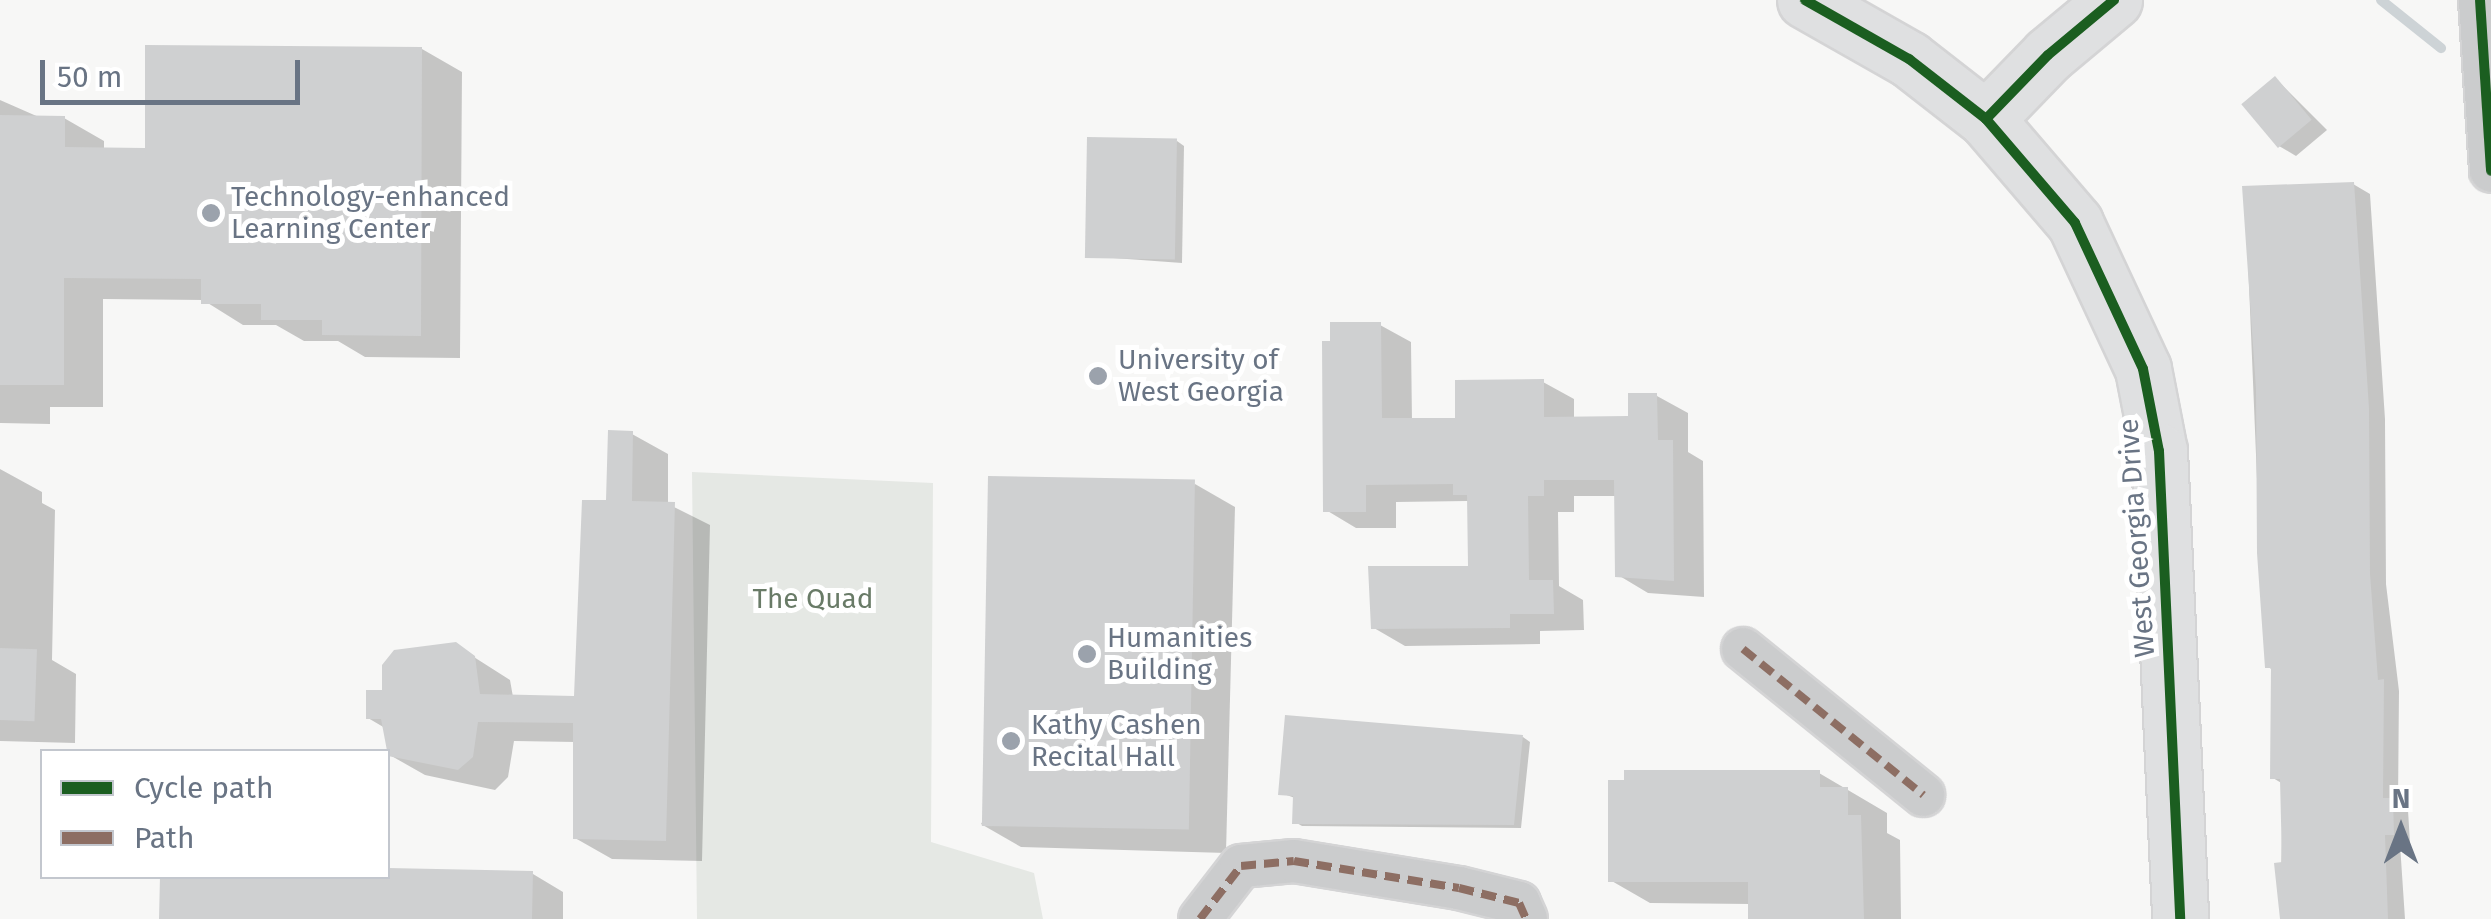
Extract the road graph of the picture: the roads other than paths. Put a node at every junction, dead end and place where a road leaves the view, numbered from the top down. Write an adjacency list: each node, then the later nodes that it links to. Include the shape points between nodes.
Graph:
1 (1805, 0): 4 (street, West Georgia Drive, via 1909,59)
2 (2114, 0): 4 (street)
3 (2480, 0): 5 (street)
4 (1986, 119): 10 (street, West Georgia Drive, via 2075,223 2143,369 2159,451)
5 (2491, 171)
6 (1743, 650): 7 (street)
7 (1923, 795)
8 (1200, 919): 9 (street, via 1241,866 1294,861 1520,903)
9 (1526, 919)
10 (2180, 919)

